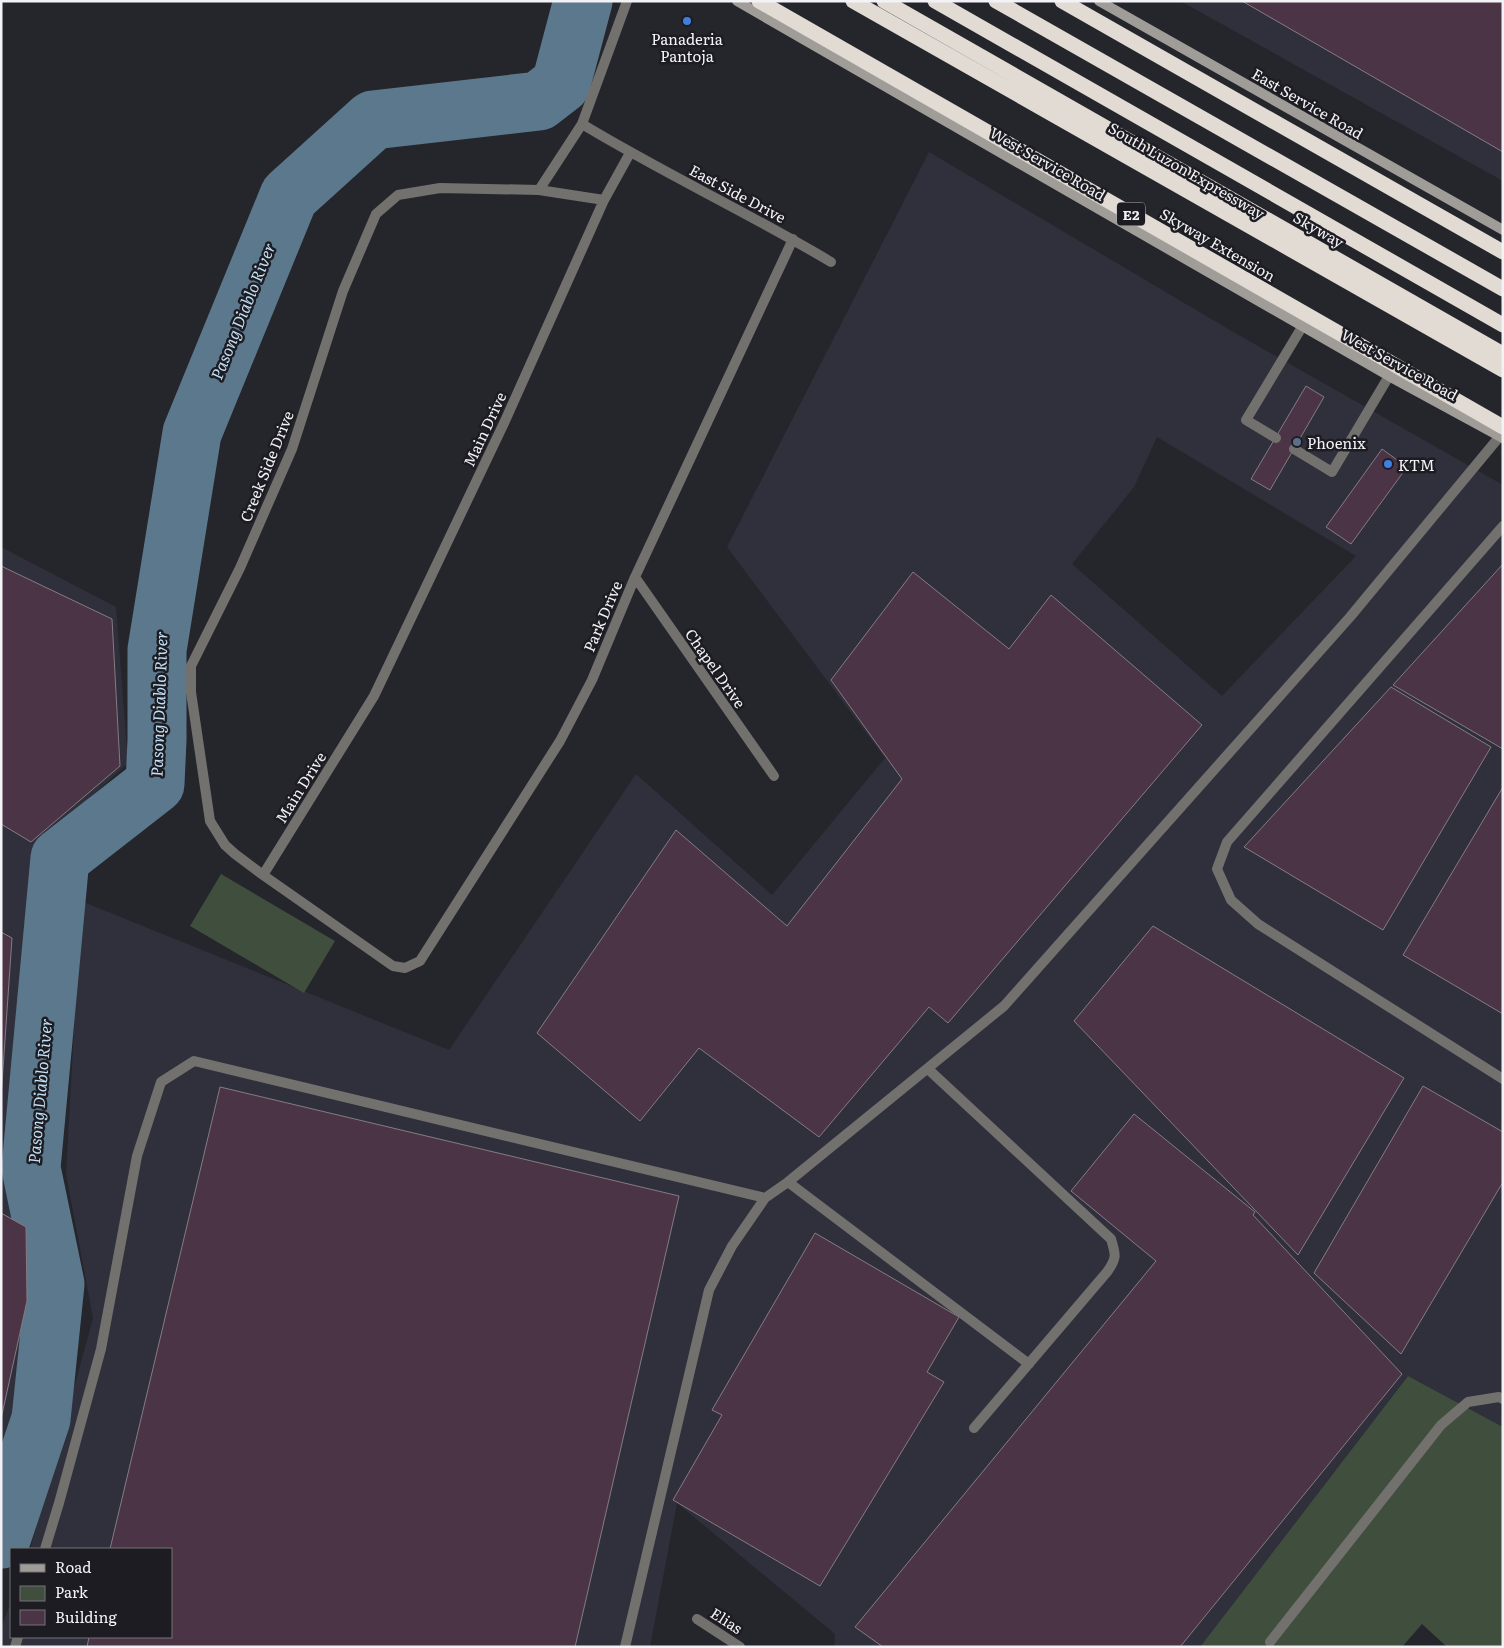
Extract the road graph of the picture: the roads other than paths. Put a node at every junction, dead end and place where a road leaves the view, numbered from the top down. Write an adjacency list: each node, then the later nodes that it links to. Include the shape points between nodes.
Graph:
1 (627, 1): 10 (street)
2 (737, 1): 20 (main road, West Service Road)
3 (759, 1): 24 (highway, Skyway Extension / E2)
4 (853, 1): 22 (highway, South Luzon Expressway)
5 (884, 1): 21 (highway, Skyway)
6 (935, 1): 19 (highway, Skyway)
7 (996, 1): 18 (highway)
8 (1062, 1): 16 (highway)
9 (1099, 1): 14 (main road, East Service Road)
10 (582, 124): 11 (street); 12 (street)
11 (630, 153): 13 (street, Main Drive); 15 (street, East Side Drive)
12 (539, 190): 13 (street, Creek Side Drive); 30 (street, Creek Side Drive, via 440,188 398,195 376,214 343,291 292,448 240,568 191,666 191,692 210,821 225,845)
13 (604, 200): 30 (street, Main Drive, via 505,421 374,696)
14 (1503, 230)
15 (793, 239): 17 (street, East Side Drive); 28 (street, Park Drive)
16 (1503, 252)
17 (831, 262)
18 (1503, 289)
19 (1503, 325)
20 (1302, 327): 23 (main road, West Service Road); 25 (street, via 1246,420)
21 (1503, 354)
22 (1503, 370)
23 (1389, 376): 24 (main road, West Service Road); 26 (street, via 1332,472)
24 (1502, 433): 32 (street, via 1350,616 1004,1006)
25 (1276, 438)
26 (1294, 449)
27 (1503, 526): 33 (street, via 1227,842 1217,869 1231,900 1258,924)
28 (634, 577): 29 (street, Chapel Drive); 31 (street, Park Drive, via 592,680 560,741 420,961 405,968)
29 (774, 776)
30 (263, 875): 31 (street, Creek Side Drive)
31 (393, 966)
32 (928, 1069): 34 (street); 36 (street, via 1111,1239 1115,1253 1108,1272)
33 (1503, 1079)
34 (788, 1182): 35 (street); 36 (street)
35 (765, 1198): 39 (street, via 194,1061 161,1082 137,1156 101,1349); 42 (street, via 732,1246 709,1290)
36 (1029, 1364): 38 (street)
37 (1503, 1399): 41 (street, via 1468,1402 1442,1425)
38 (974, 1428)
39 (45, 1548)
40 (697, 1619): 43 (street, Elias)
41 (1270, 1642)
42 (625, 1647)
43 (740, 1647)

